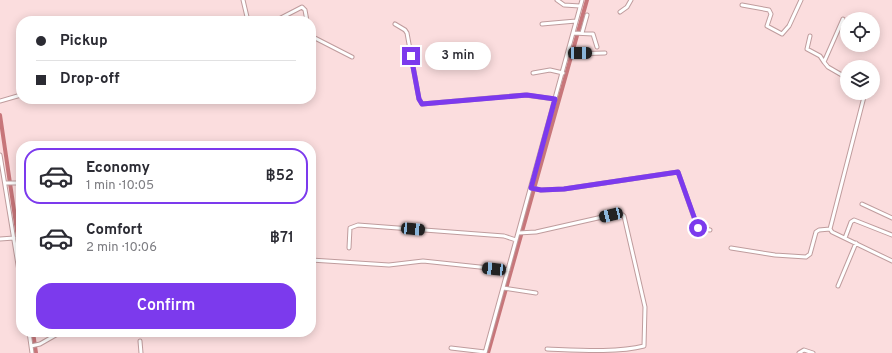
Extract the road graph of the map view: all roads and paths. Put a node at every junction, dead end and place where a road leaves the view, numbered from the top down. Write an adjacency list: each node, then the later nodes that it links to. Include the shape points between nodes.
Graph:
1 (243, 0): 10 (street)
2 (557, 0): 7 (street, via 564,5)
3 (582, 0): 7 (street)
4 (631, 0): 8 (street, via 628,7)
5 (801, 0): 6 (street, via 789,26 782,34 767,26 769,10)
6 (742, 5)
7 (580, 6): 13 (street)
8 (620, 12)
9 (587, 15): 18 (street)
10 (247, 16)
11 (285, 16): 12 (street, via 302,7)
12 (306, 16)
13 (576, 21): 15 (street); 17 (street)
14 (395, 24): 30 (street, via 406,30 422,104 527,95)
15 (542, 24)
16 (840, 26): 25 (street)
17 (573, 33): 18 (street); 23 (street)
18 (582, 33): 21 (street, via 595,36)
19 (810, 36): 25 (street, via 807,49 820,56)
20 (316, 39): 24 (street)
21 (597, 47)
22 (605, 53): 23 (street)
23 (568, 54): 27 (street)
24 (352, 57)
25 (824, 62): 28 (street)
26 (533, 73): 27 (street, via 550,70)
27 (563, 73): 30 (street)
28 (840, 74)
29 (16, 96): 32 (street)
30 (555, 99): 36 (street)
31 (863, 100): 39 (street)
32 (1, 101)
33 (0, 155): 34 (street)
34 (6, 183): 35 (street); 43 (street)
35 (16, 183)
36 (533, 189): 40 (street, via 564,189 678,172 697,226); 41 (street)
37 (862, 204): 38 (street)
38 (892, 218)
39 (830, 229): 44 (street); 49 (street, via 816,232 810,254 806,257)
40 (710, 230)
41 (519, 233): 46 (street); 63 (street, via 623,214 642,292 645,323 644,346)
42 (892, 236): 44 (street, via 854,220)
43 (14, 238): 45 (street); 50 (street)
44 (845, 238): 47 (street)
45 (0, 239)
46 (516, 240): 48 (street, via 510,237 358,226 350,228); 53 (street)
47 (856, 243): 52 (street); 54 (street)
48 (349, 248)
49 (731, 248)
50 (16, 251)
51 (316, 260): 53 (street, via 388,265 423,261)
52 (892, 261)
53 (508, 270): 55 (street)
54 (838, 286)
55 (504, 288): 56 (street); 66 (street)
56 (536, 292)
57 (30, 337): 60 (street)
58 (52, 337): 60 (street)
59 (140, 341): 65 (street)
60 (33, 346): 64 (street)
61 (451, 348): 66 (street)
62 (547, 349): 63 (street)
63 (627, 352)
64 (32, 353)
65 (141, 353)
66 (485, 353)
67 (799, 353): 68 (street, via 804,350)
68 (813, 353)

